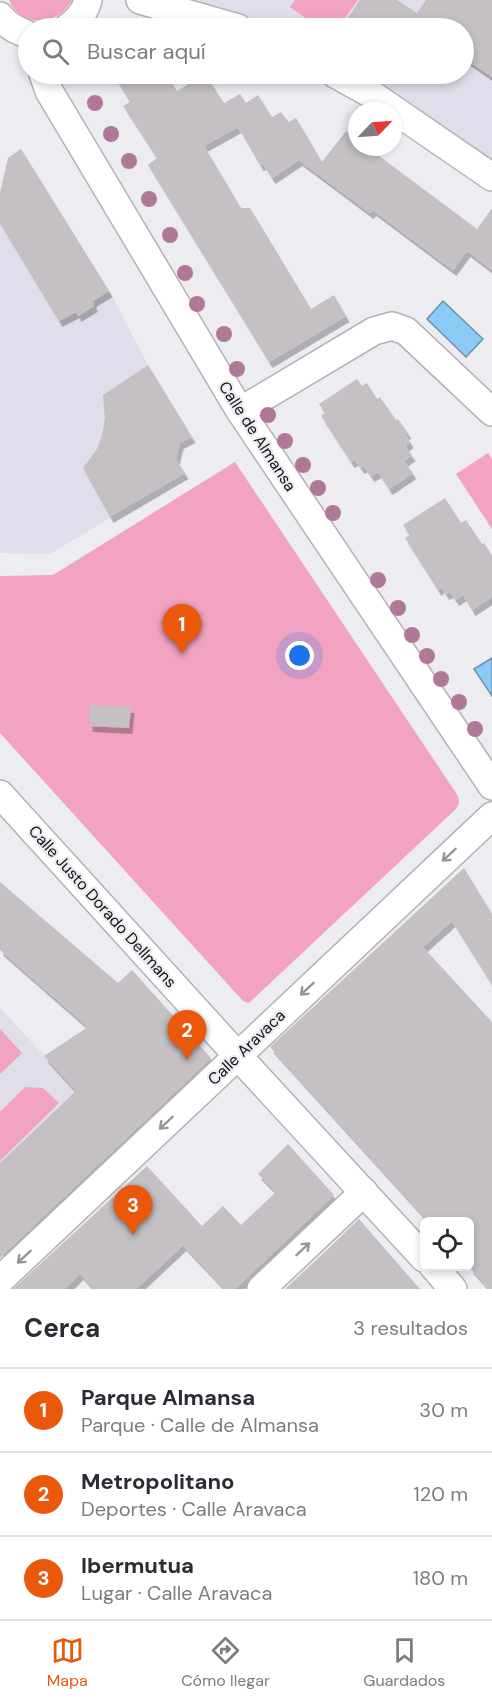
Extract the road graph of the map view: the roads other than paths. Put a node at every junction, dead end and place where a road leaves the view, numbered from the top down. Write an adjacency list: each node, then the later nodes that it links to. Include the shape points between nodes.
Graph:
1 (88, 0): 4 (street)
2 (140, 0): 5 (street)
3 (0, 16): 6 (street)
4 (79, 18)
5 (203, 18)
6 (18, 31)
7 (47, 84): 10 (street, Calle de Almansa)
8 (353, 84): 9 (street)
9 (492, 177)
10 (240, 411): 11 (street, via 374,331 392,326 406,331); 12 (street, Calle de Almansa)
11 (492, 412)
12 (492, 786)
13 (0, 794): 15 (street, Calle Justo Dorado Dellmans)
14 (492, 816): 15 (street, Calle Aravaca, one-way to 15)
15 (237, 1055): 16 (street, Calle Justo Dorado Dellmans); 19 (street, Calle Aravaca, one-way to 19)
16 (364, 1192): 17 (street, Calle Justo Dorado Dellmans); 20 (street, one-way to 16)
17 (420, 1254)
18 (437, 1271): 21 (street)
19 (0, 1280)
20 (261, 1289)
21 (453, 1289)

